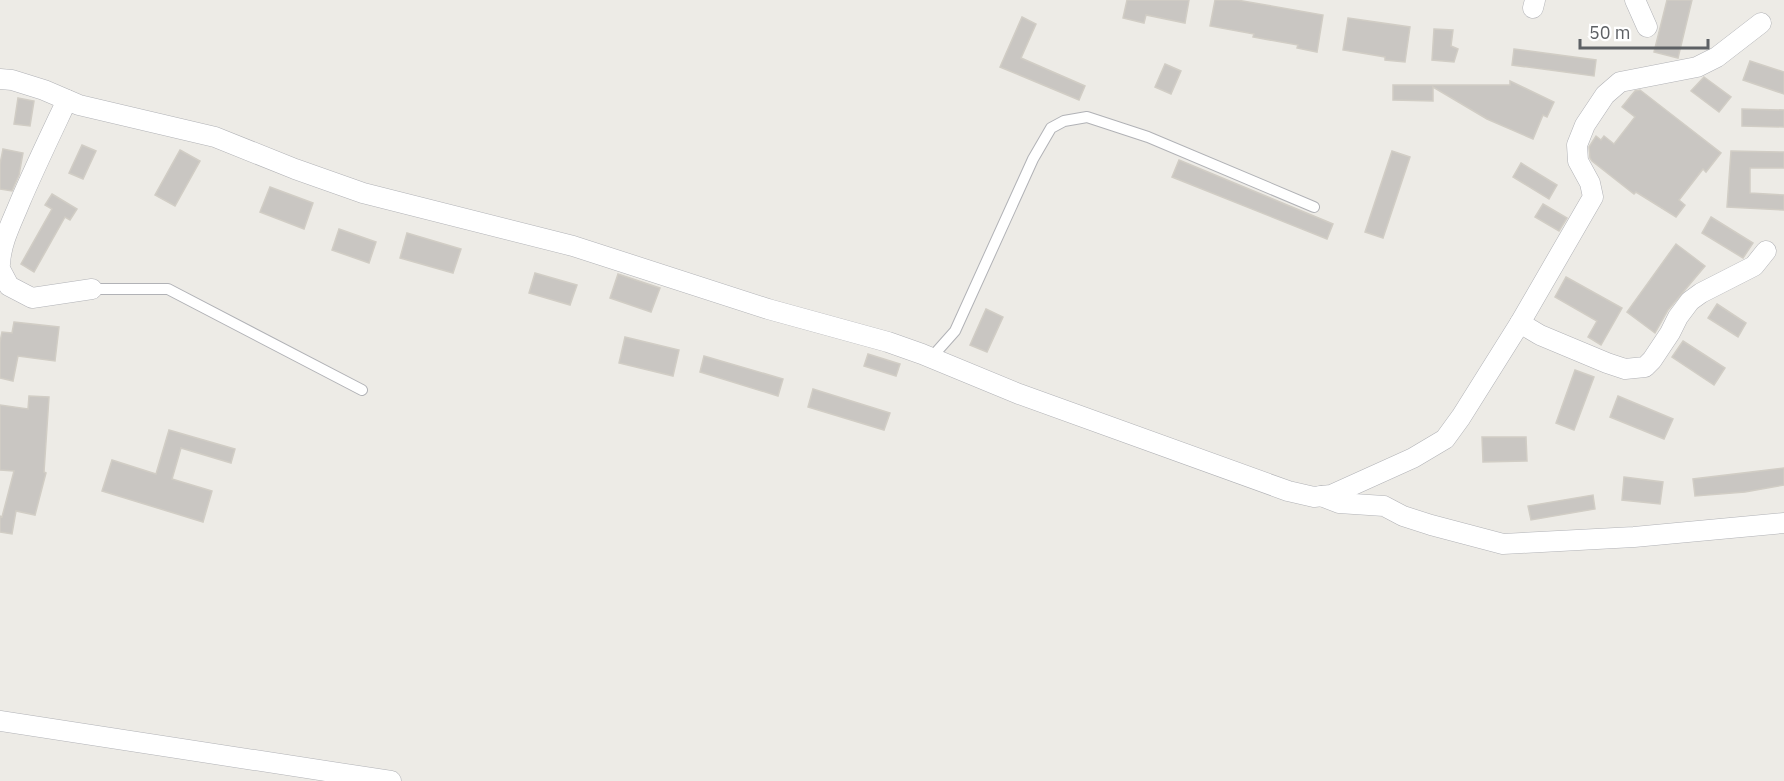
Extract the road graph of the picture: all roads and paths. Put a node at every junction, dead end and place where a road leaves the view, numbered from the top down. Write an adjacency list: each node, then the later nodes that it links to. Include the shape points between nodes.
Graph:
1 (1635, 0): 3 (street)
2 (1761, 23): 11 (street, via 1717,57 1697,67 1620,82 1605,95 1577,145 1578,161 1593,196)
3 (1647, 27)
4 (0, 79): 5 (street)
5 (68, 100): 8 (street, via 14,217 1,250); 12 (street, via 214,137 363,193 573,246)
6 (1314, 207): 12 (lane, via 1148,137 1087,117 1064,122 1051,128 1033,159 955,331)
7 (1766, 251): 11 (street, via 1755,266 1690,302 1645,367 1634,370 1607,363)
8 (0, 264)
9 (0, 269): 10 (street, via 9,286 32,298)
10 (92, 289): 13 (lane, via 168,289)
11 (1520, 323): 14 (street, via 1444,439 1413,458)
12 (931, 358): 14 (street, via 1019,394 1288,491)
13 (362, 390)
14 (1322, 496): 15 (street, via 1339,503 1384,506 1431,525 1503,544)
15 (1784, 523)
16 (0, 721): 17 (street)
17 (391, 781)

